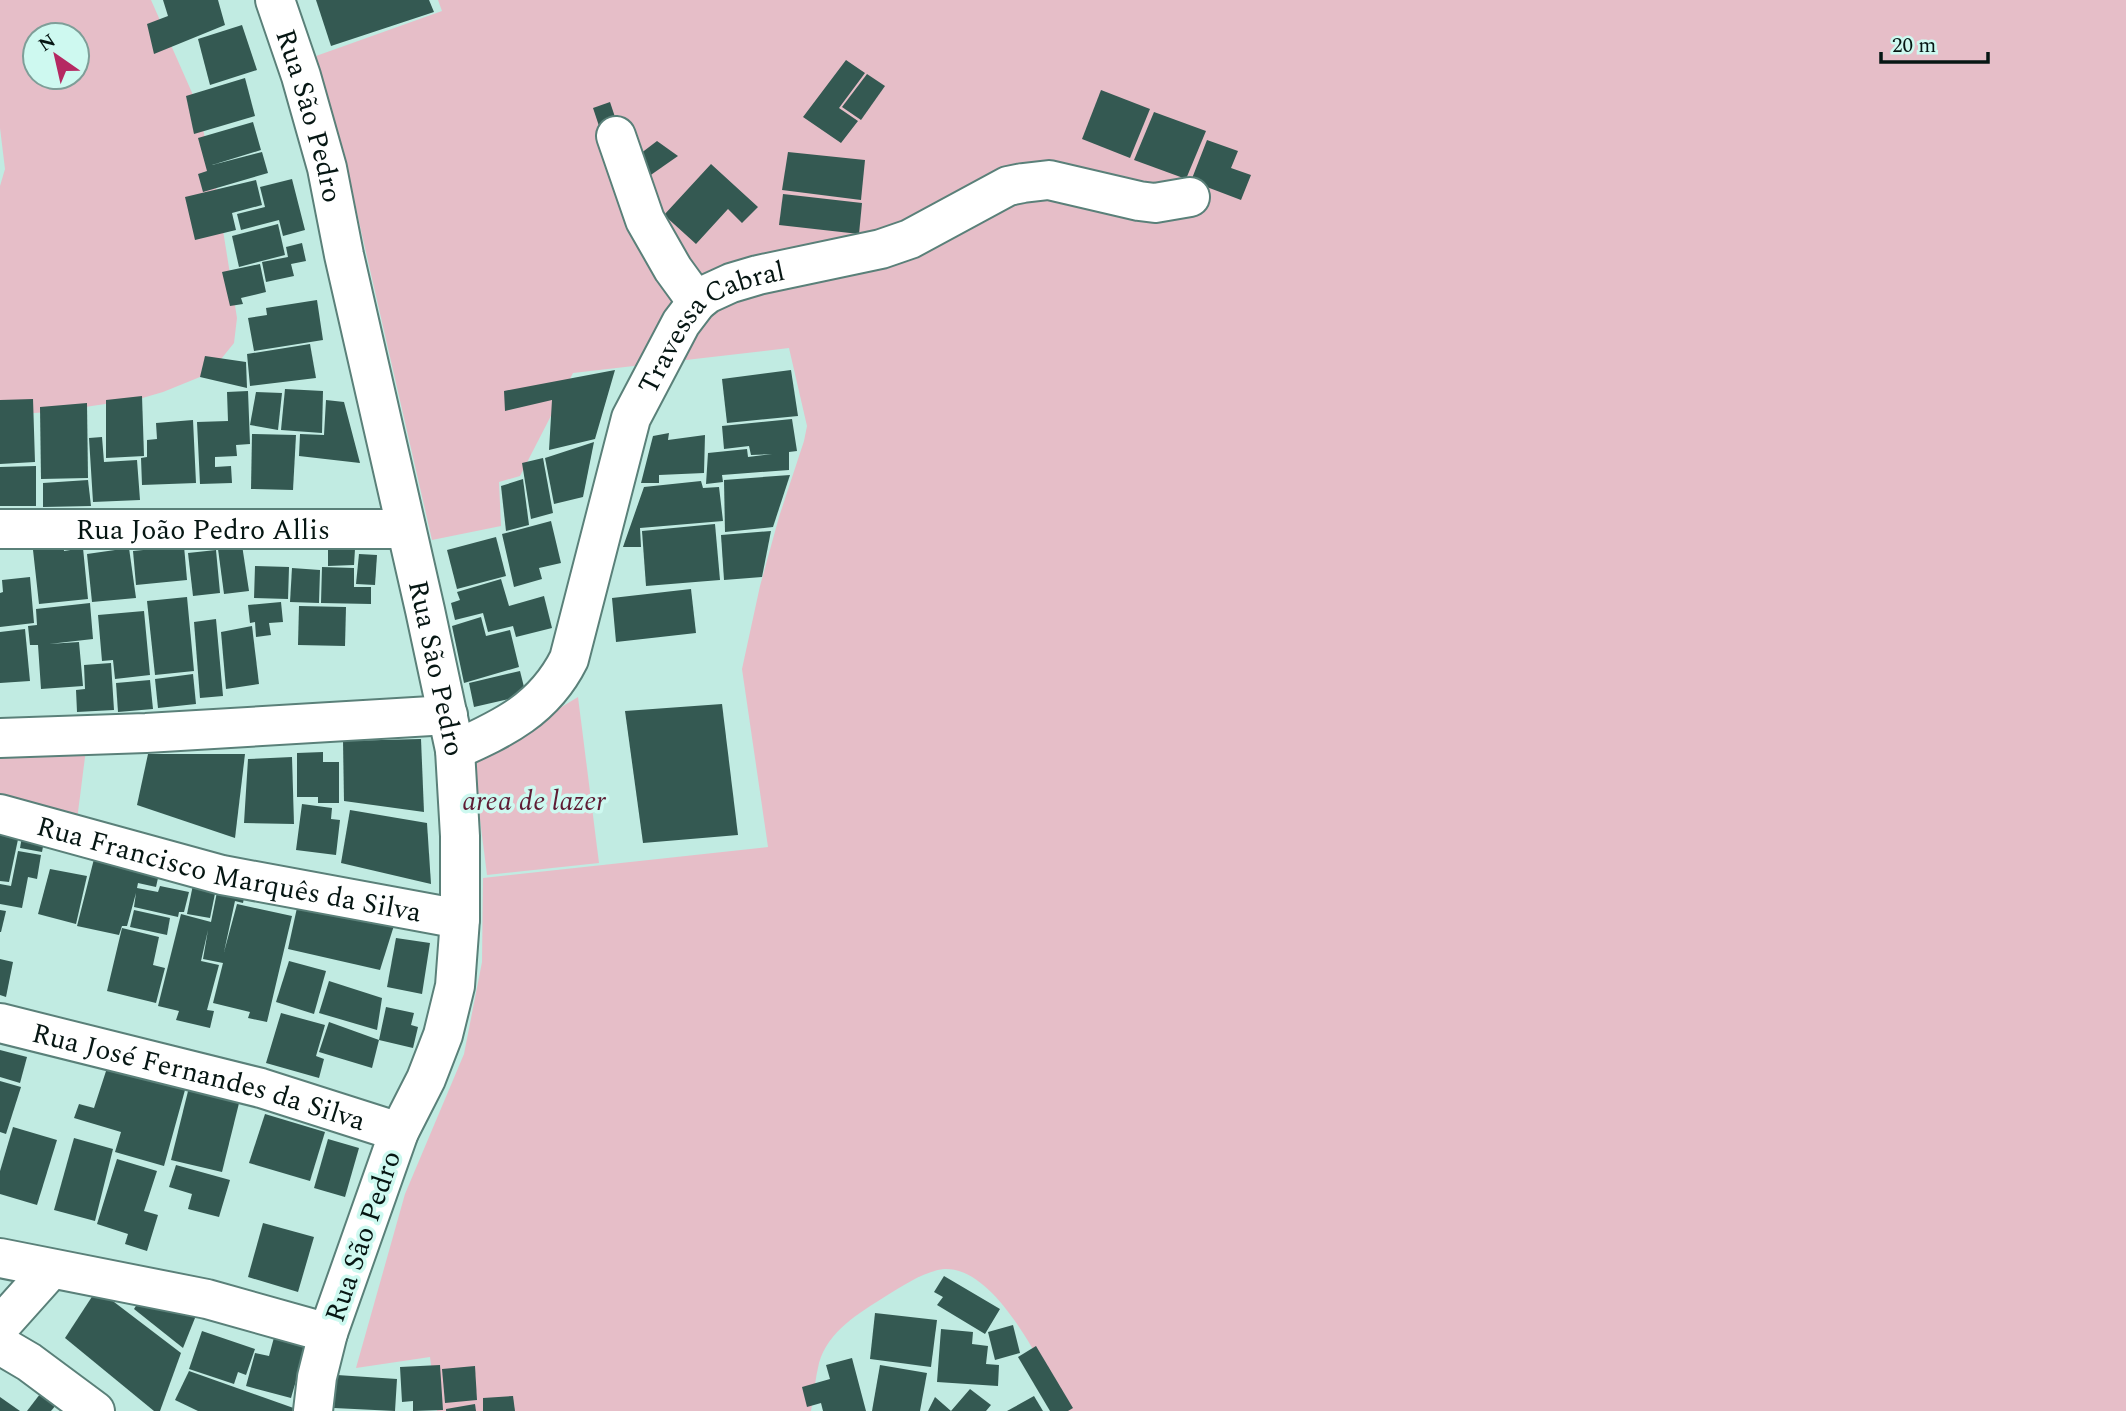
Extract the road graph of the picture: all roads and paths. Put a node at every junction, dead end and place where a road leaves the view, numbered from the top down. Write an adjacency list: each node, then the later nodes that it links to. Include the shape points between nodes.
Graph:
1 (275, 0): 6 (street, Rua São Pedro, via 327,168)
2 (616, 136): 4 (street, via 645,220)
3 (1190, 197): 4 (street, Travessa Cabral, via 1156,203 1049,180 1023,183 990,195 910,239 758,275 718,288)
4 (697, 302): 7 (street, Travessa Cabral, via 681,323 631,418 562,673 533,707 502,727)
5 (0, 529): 6 (street, Rua João Pedro Allis)
6 (406, 529): 7 (street, Rua São Pedro)
7 (452, 733): 8 (street, via 159,732); 10 (street, Rua São Pedro, via 460,836)
8 (0, 738)
9 (0, 814): 10 (street, Rua Francisco Marquês da Silva, via 222,875)
10 (460, 919): 12 (street, Rua São Pedro, via 455,986 443,1035)
11 (0, 1023): 12 (street, Rua José Fernandes da Silva, via 261,1088)
12 (399, 1132): 16 (street, Rua São Pedro)
13 (0, 1258): 14 (street)
14 (51, 1269): 15 (street); 16 (street, via 207,1300)
15 (0, 1326)
16 (328, 1333): 19 (street, Rua São Pedro)
17 (0, 1345): 18 (street)
18 (95, 1411)
19 (313, 1411)

